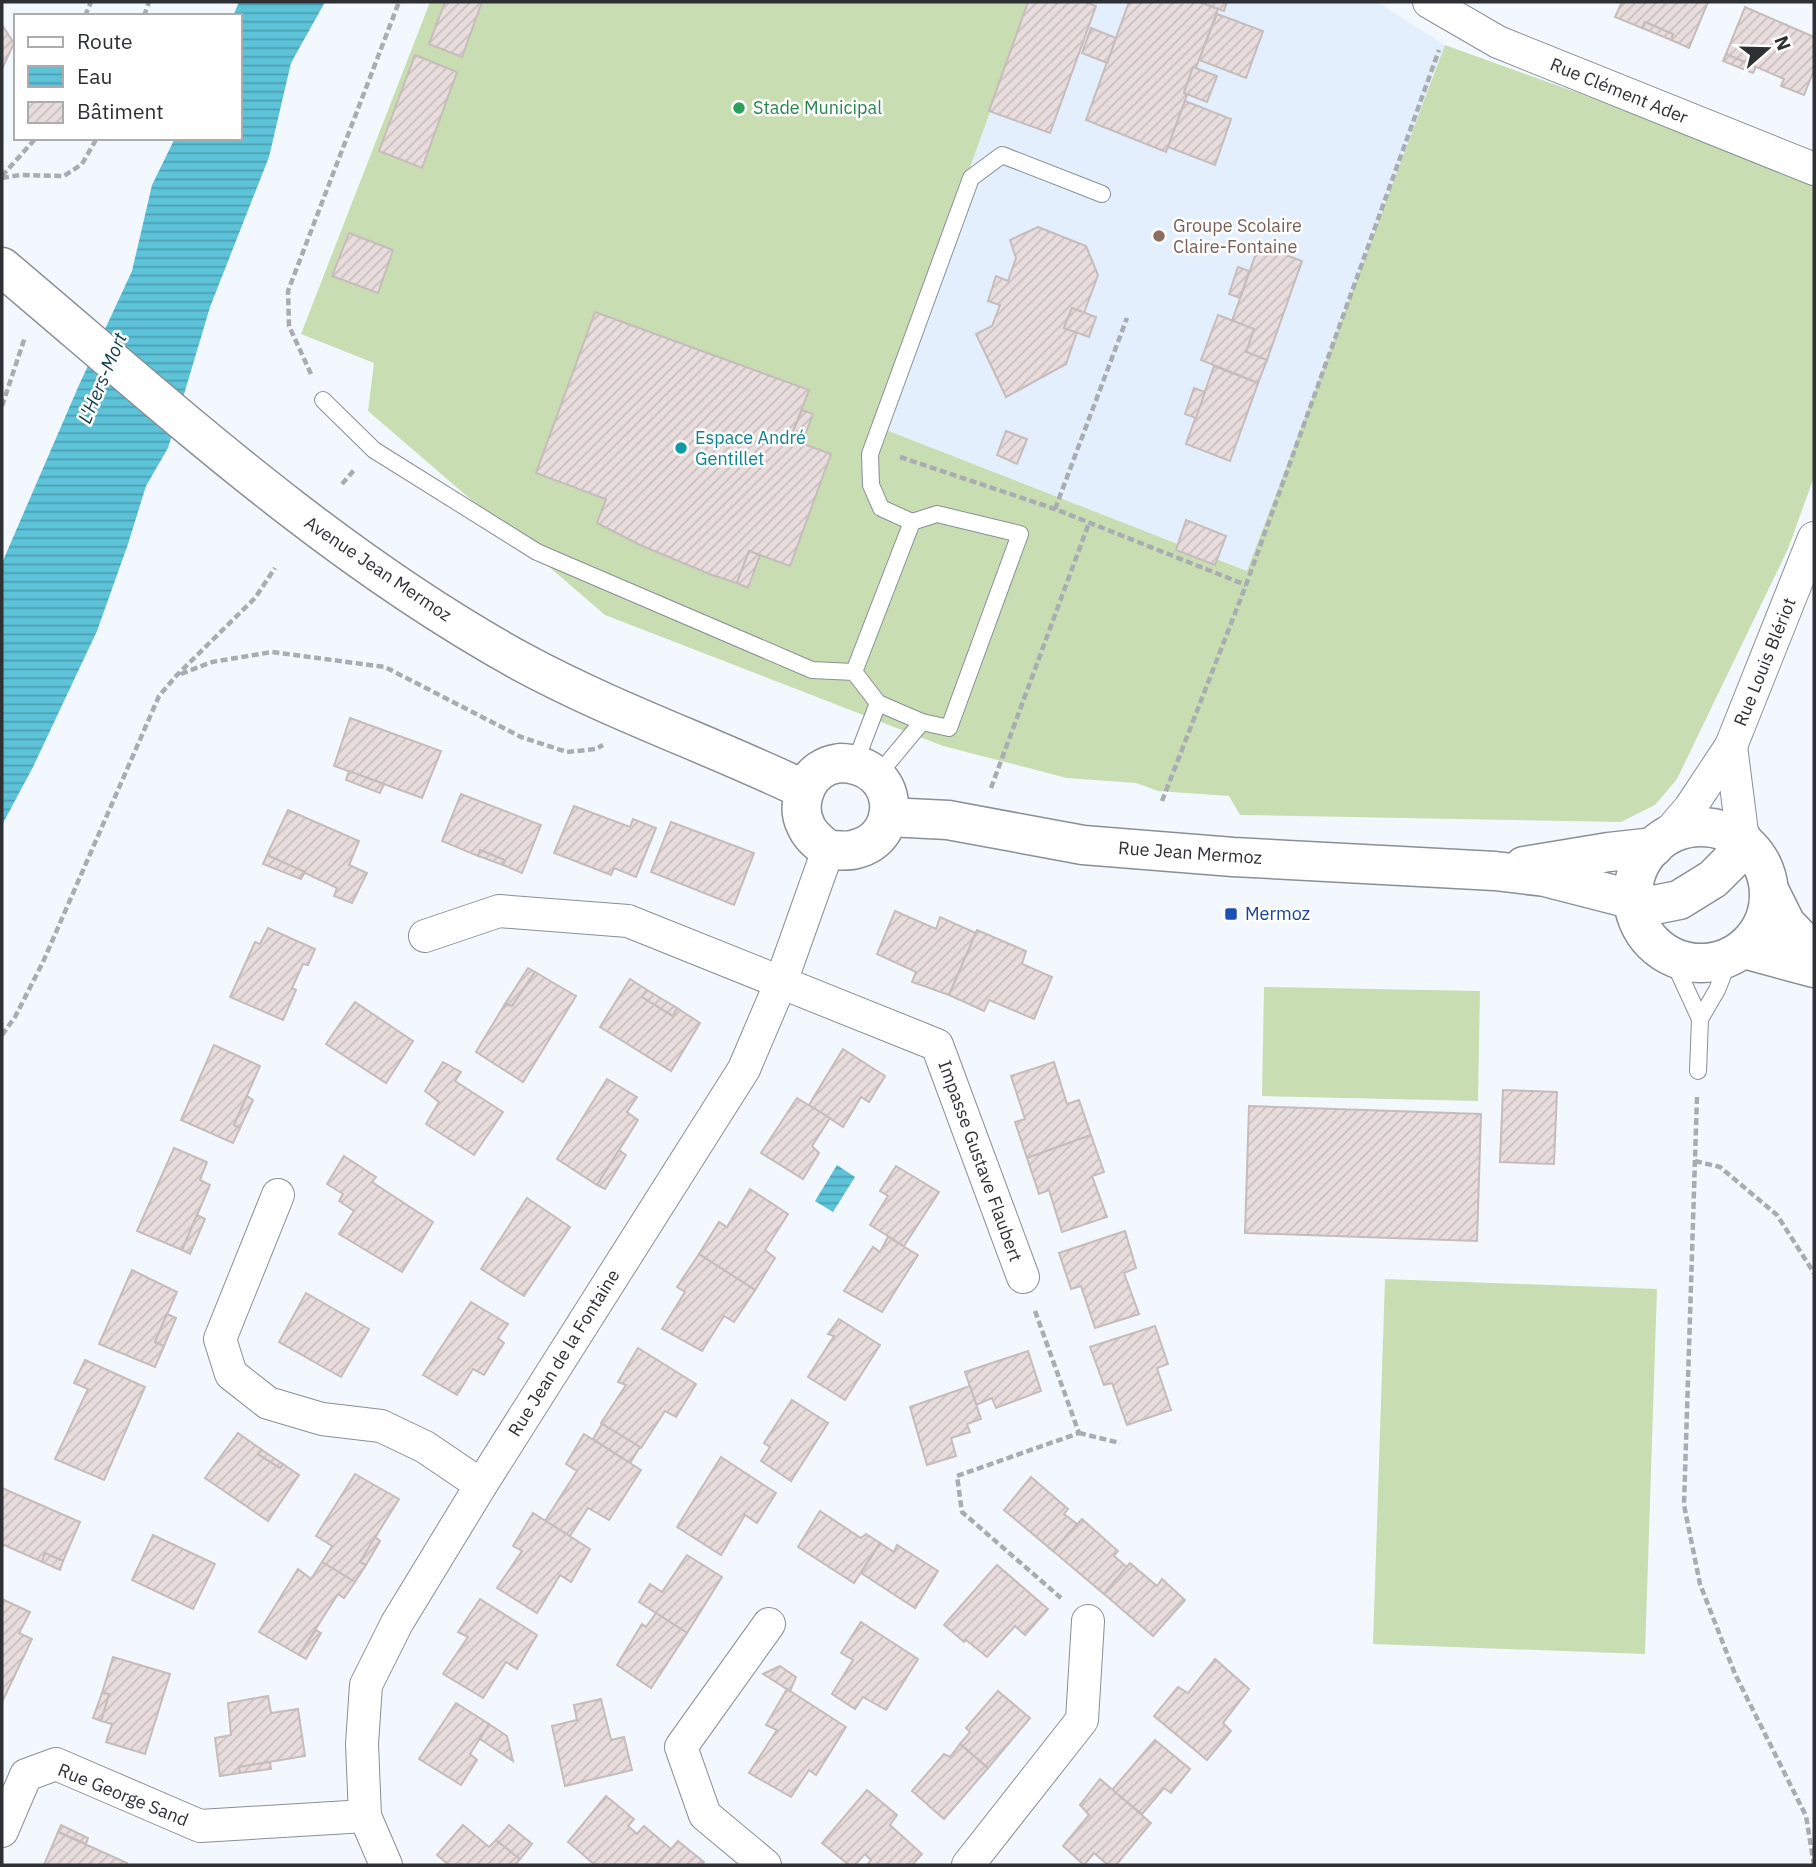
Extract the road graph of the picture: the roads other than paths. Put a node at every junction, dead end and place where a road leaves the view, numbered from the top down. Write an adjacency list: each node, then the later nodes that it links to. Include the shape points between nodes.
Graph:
1 (1441, 8): 2 (street, Rue Clément Ader, via 1498,42)
2 (1814, 169)
3 (1102, 194): 6 (lane, via 1002,155 971,178 870,454 870,485 881,508)
4 (2, 267): 13 (street, Avenue Jean Mermoz, via 259,485 389,581 520,660 621,712)
5 (323, 400): 8 (lane, via 374,450 537,552 812,670)
6 (912, 522): 8 (lane); 10 (lane, via 937,514 1020,534 949,728)
7 (1814, 538): 11 (street, Rue Louis Blériot)
8 (854, 672): 9 (lane)
9 (878, 703): 10 (lane); 12 (lane)
10 (922, 722): 12 (lane)
11 (1731, 746): 15 (street, Rue Louis Blériot); 16 (street, Rue Louis Blériot)
12 (866, 769): 13 (street, via 839,763 824,767); 14 (street, via 886,788)
13 (805, 790): 17 (street, via 801,809 806,827)
14 (888, 817): 17 (street, via 877,837 857,849); 18 (street, Rue Jean Mermoz, via 948,820 1083,845)
15 (1743, 840): 16 (street, Rue Jean Mermoz, via 1704,826 1684,828); 19 (street, via 1757,855); 20 (street, Rue Jean Mermoz, via 1713,878 1679,900 1654,905)
16 (1659, 842): 18 (street, Rue Jean Mermoz); 20 (street, via 1646,853 1635,876)
17 (828, 850): 26 (street, Rue Jean de la Fontaine)
18 (1495, 872): 20 (street, Rue Jean Mermoz, via 1545,877)
19 (1770, 892): 22 (street, via 1760,931); 23 (street, via 1786,924)
20 (1633, 901): 24 (street, via 1647,938)
21 (425, 936): 26 (street, Impasse Gustave Flaubert, via 499,911 628,921)
22 (1737, 953): 24 (street, via 1700,964); 25 (street); 27 (lane)
23 (1814, 953)
24 (1671, 956): 27 (lane)
25 (1814, 968)
26 (781, 982): 30 (street, Impasse Gustave Flaubert, via 937,1045); 31 (street, Rue Jean de la Fontaine, via 744,1069)
27 (1700, 1019): 28 (lane)
28 (1698, 1071)
29 (278, 1195): 31 (street, via 220,1339 231,1374 268,1403 322,1419 381,1426 425,1447)
30 (1023, 1278)
31 (481, 1485): 34 (street, Rue Jean de la Fontaine, via 397,1623 366,1685 362,1744)
32 (1088, 1620): 38 (street, via 1082,1720)
33 (769, 1624): 37 (street, via 681,1747 705,1815)
34 (365, 1816): 35 (street, Rue George Sand, via 200,1826 56,1764 26,1775); 36 (street, Rue Jean de la Fontaine)
35 (2, 1831)
36 (386, 1865)
37 (765, 1865)
38 (968, 1865)

